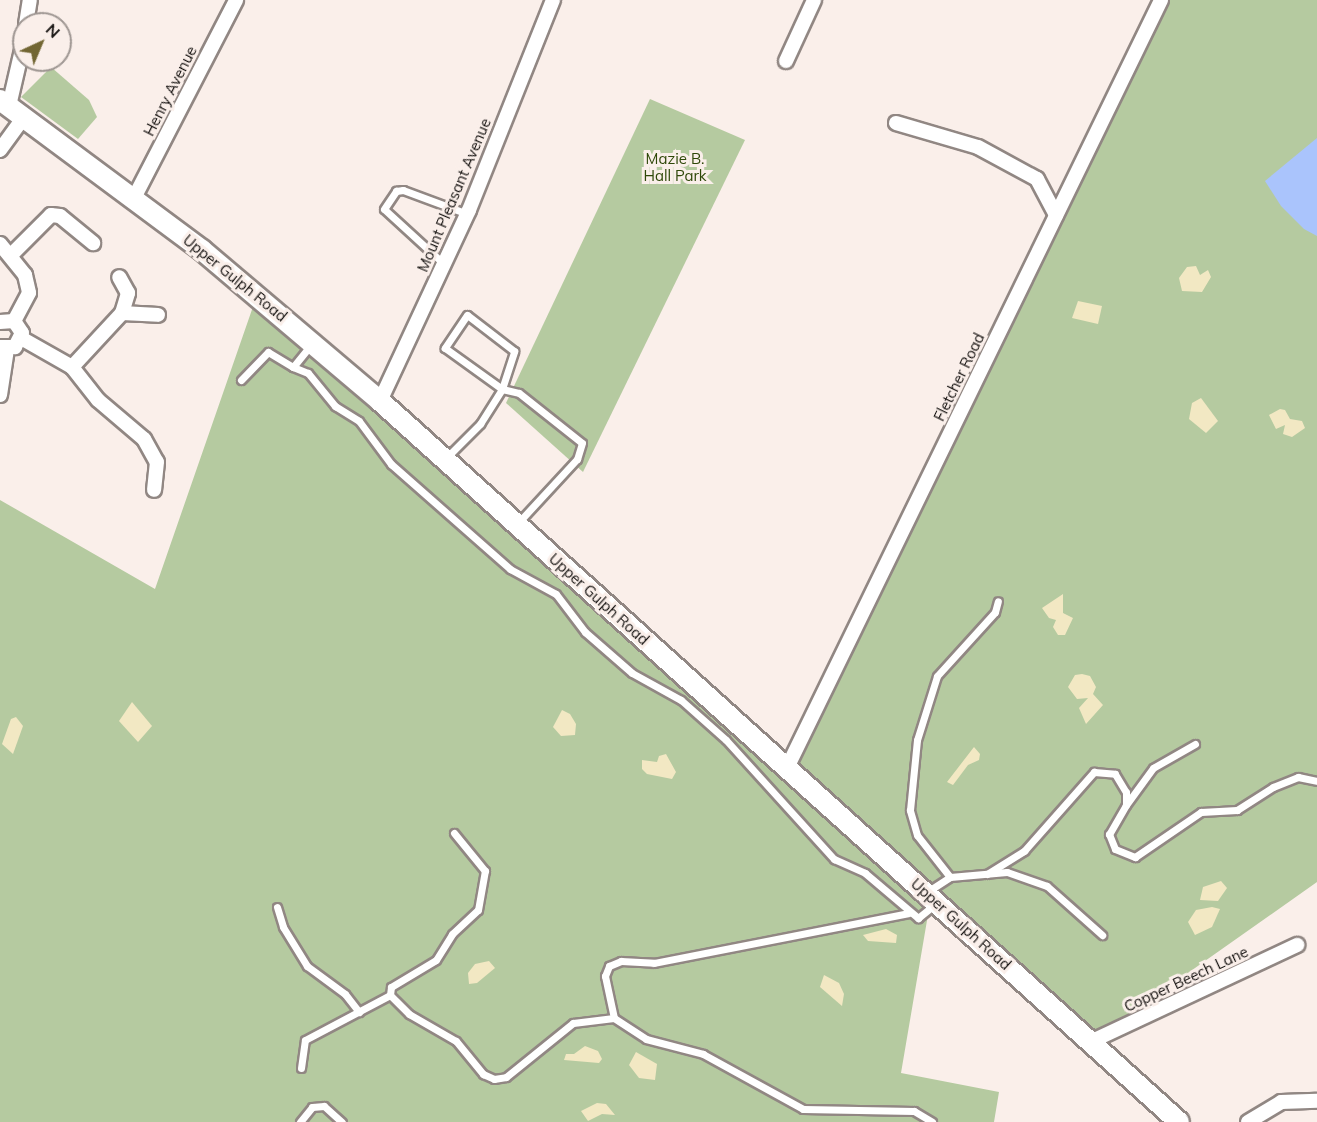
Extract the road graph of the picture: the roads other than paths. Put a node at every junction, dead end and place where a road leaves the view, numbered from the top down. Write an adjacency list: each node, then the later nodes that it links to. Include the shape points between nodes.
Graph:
1 (236, 0): 10 (street, Henry Avenue)
2 (553, 0): 11 (street, Mount Pleasant Avenue)
3 (814, 0): 5 (street)
4 (1157, 1): 12 (street, Fletcher Road)
5 (786, 61)
6 (20, 72): 7 (street)
7 (11, 108): 9 (street); 10 (street, Upper Gulph Road)
8 (896, 123): 12 (street, via 978,147 1037,179)
9 (0, 150)
10 (134, 198): 22 (street, Upper Gulph Road)
11 (468, 213): 16 (street, Mount Pleasant Avenue); 16 (lane, via 402,190 396,191 384,209)
12 (1056, 215): 35 (street, Fletcher Road)
13 (93, 243): 15 (street, via 60,216 51,214)
14 (0, 244): 15 (street)
15 (12, 254): 20 (street, via 25,274 29,293)
16 (444, 264): 29 (street, Mount Pleasant Avenue)
17 (119, 277): 18 (street, via 128,292)
18 (122, 313): 19 (street); 24 (street)
19 (158, 315)
20 (7, 321): 21 (street, via 20,327)
21 (21, 338): 23 (street, via 15,347); 24 (street)
22 (312, 343): 25 (lane); 29 (street, Upper Gulph Road)
23 (3, 348): 28 (street)
24 (72, 367): 31 (street, via 98,400 152,449 157,462)
25 (293, 367): 26 (lane, via 268,352); 43 (lane, via 308,373 335,406 359,421 391,464 510,569 556,594 585,632 632,673 681,700 726,740 750,770 804,823 824,851 865,873)
26 (241, 380)
27 (502, 389): 27 (lane, via 514,351 467,315 445,348); 30 (lane, via 480,424); 32 (lane, via 519,393 582,443 577,459)
28 (0, 395)
29 (380, 401): 30 (street, Upper Gulph Road)
30 (445, 459): 32 (street, Upper Gulph Road)
31 (154, 490)
32 (517, 524): 35 (street, Upper Gulph Road)
33 (998, 601): 40 (lane, via 995,612 937,675 917,740 910,810 917,835)
34 (1195, 744): 37 (lane, via 1153,768)
35 (787, 768): 41 (street, Upper Gulph Road)
36 (1317, 781): 37 (lane, via 1298,777 1237,810 1201,812 1135,858 1109,842)
37 (1126, 805): 39 (lane, via 1126,792 1115,774 1094,772 1024,851)
38 (454, 833): 46 (lane, via 485,871 478,910 452,934 436,960 391,987)
39 (987, 874): 40 (lane); 44 (lane, via 1007,872 1047,886)
40 (950, 877): 41 (lane)
41 (932, 897): 43 (lane, via 918,918); 49 (street, Upper Gulph Road)
42 (277, 907): 47 (lane, via 283,927 307,966 345,994)
43 (908, 913): 48 (lane, via 654,963 621,961 609,966 605,976)
44 (1102, 935)
45 (1297, 945): 49 (street, Copper Beech Lane)
46 (390, 995): 47 (lane); 48 (lane, via 409,1014 456,1041 483,1074 494,1079 506,1077 573,1023)
47 (358, 1012): 50 (lane, via 305,1040)
48 (614, 1018): 54 (lane, via 646,1038 703,1054 803,1109 915,1111)
49 (1090, 1042): 55 (street, Upper Gulph Road)
50 (301, 1068)
51 (1317, 1101): 56 (street, via 1281,1102)
52 (300, 1122): 53 (lane, via 312,1107 324,1106)
53 (342, 1122)
54 (932, 1122)
55 (1179, 1122)
56 (1248, 1122)

